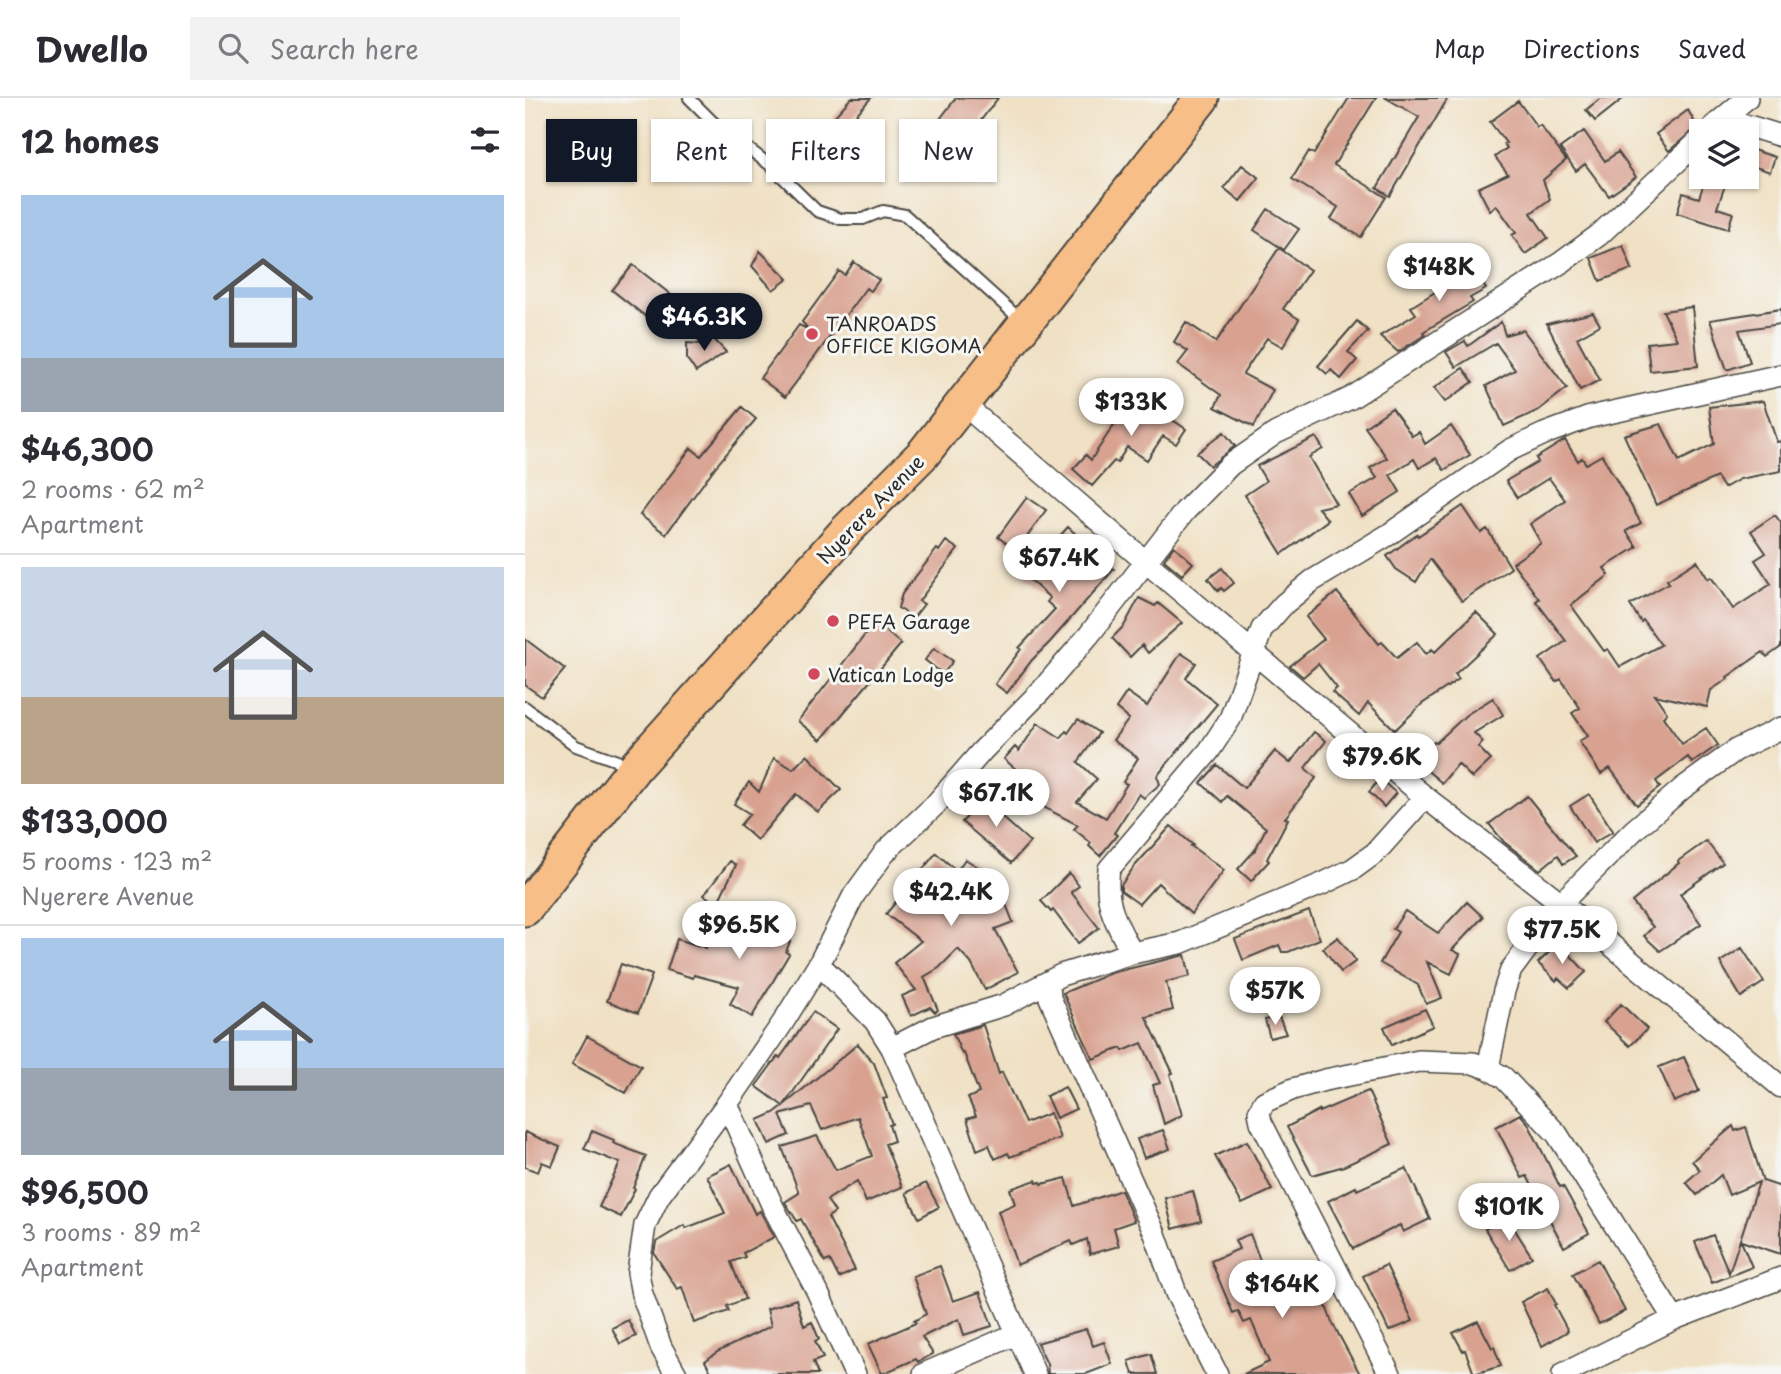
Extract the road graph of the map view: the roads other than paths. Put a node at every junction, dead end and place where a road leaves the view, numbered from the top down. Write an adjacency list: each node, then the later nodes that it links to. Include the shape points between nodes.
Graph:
1 (689, 98): 8 (lane, via 817,211 841,219 863,219 883,211 905,215)
2 (1202, 98): 8 (main road, Nyerere Avenue)
3 (1747, 98): 4 (street)
4 (1723, 119)
5 (1759, 132): 6 (street)
6 (1781, 136)
7 (1689, 150): 11 (street, via 1599,235 1562,262 1363,390 1276,433 1230,465 1185,511)
8 (1025, 323): 10 (main road, Nyerere Avenue)
9 (1781, 375): 12 (street, via 1590,417 1510,450 1388,535 1312,581 1262,629)
10 (962, 403): 11 (street); 15 (main road, Nyerere Avenue, via 923,454 845,532)
11 (1146, 562): 12 (street); 20 (street, via 1041,691 886,851 855,895)
12 (1254, 652): 16 (street); 19 (street, via 1230,719 1209,751 1109,869 1106,888 1113,917)
13 (525, 707): 15 (lane, via 576,746)
14 (1781, 728): 17 (street, via 1736,750 1683,788)
15 (635, 767): 18 (main road, Nyerere Avenue)
16 (1425, 797): 17 (street); 19 (street, via 1375,853 1353,869 1180,943)
17 (1561, 903): 23 (street, via 1511,970); 24 (street)
18 (525, 909)
19 (1132, 953): 21 (street)
20 (819, 964): 22 (street, via 875,1021); 25 (street)
21 (1052, 981): 22 (street, via 1004,1004 933,1027); 33 (street, via 1050,998 1155,1234 1176,1293)
22 (892, 1048): 28 (street)
23 (1488, 1068): 27 (street, via 1504,1078 1557,1134); 34 (street, via 1419,1061 1293,1089 1264,1102 1259,1112)
24 (1781, 1087)
25 (727, 1104): 29 (street, via 659,1196 642,1239 638,1273 642,1294); 30 (street)
26 (1781, 1278): 27 (street)
27 (1674, 1319): 35 (street)
28 (1016, 1334): 31 (street); 32 (street)
29 (676, 1374)
30 (855, 1374)
31 (924, 1374)
32 (1035, 1374)
33 (1217, 1374)
34 (1390, 1374)
35 (1563, 1374)

